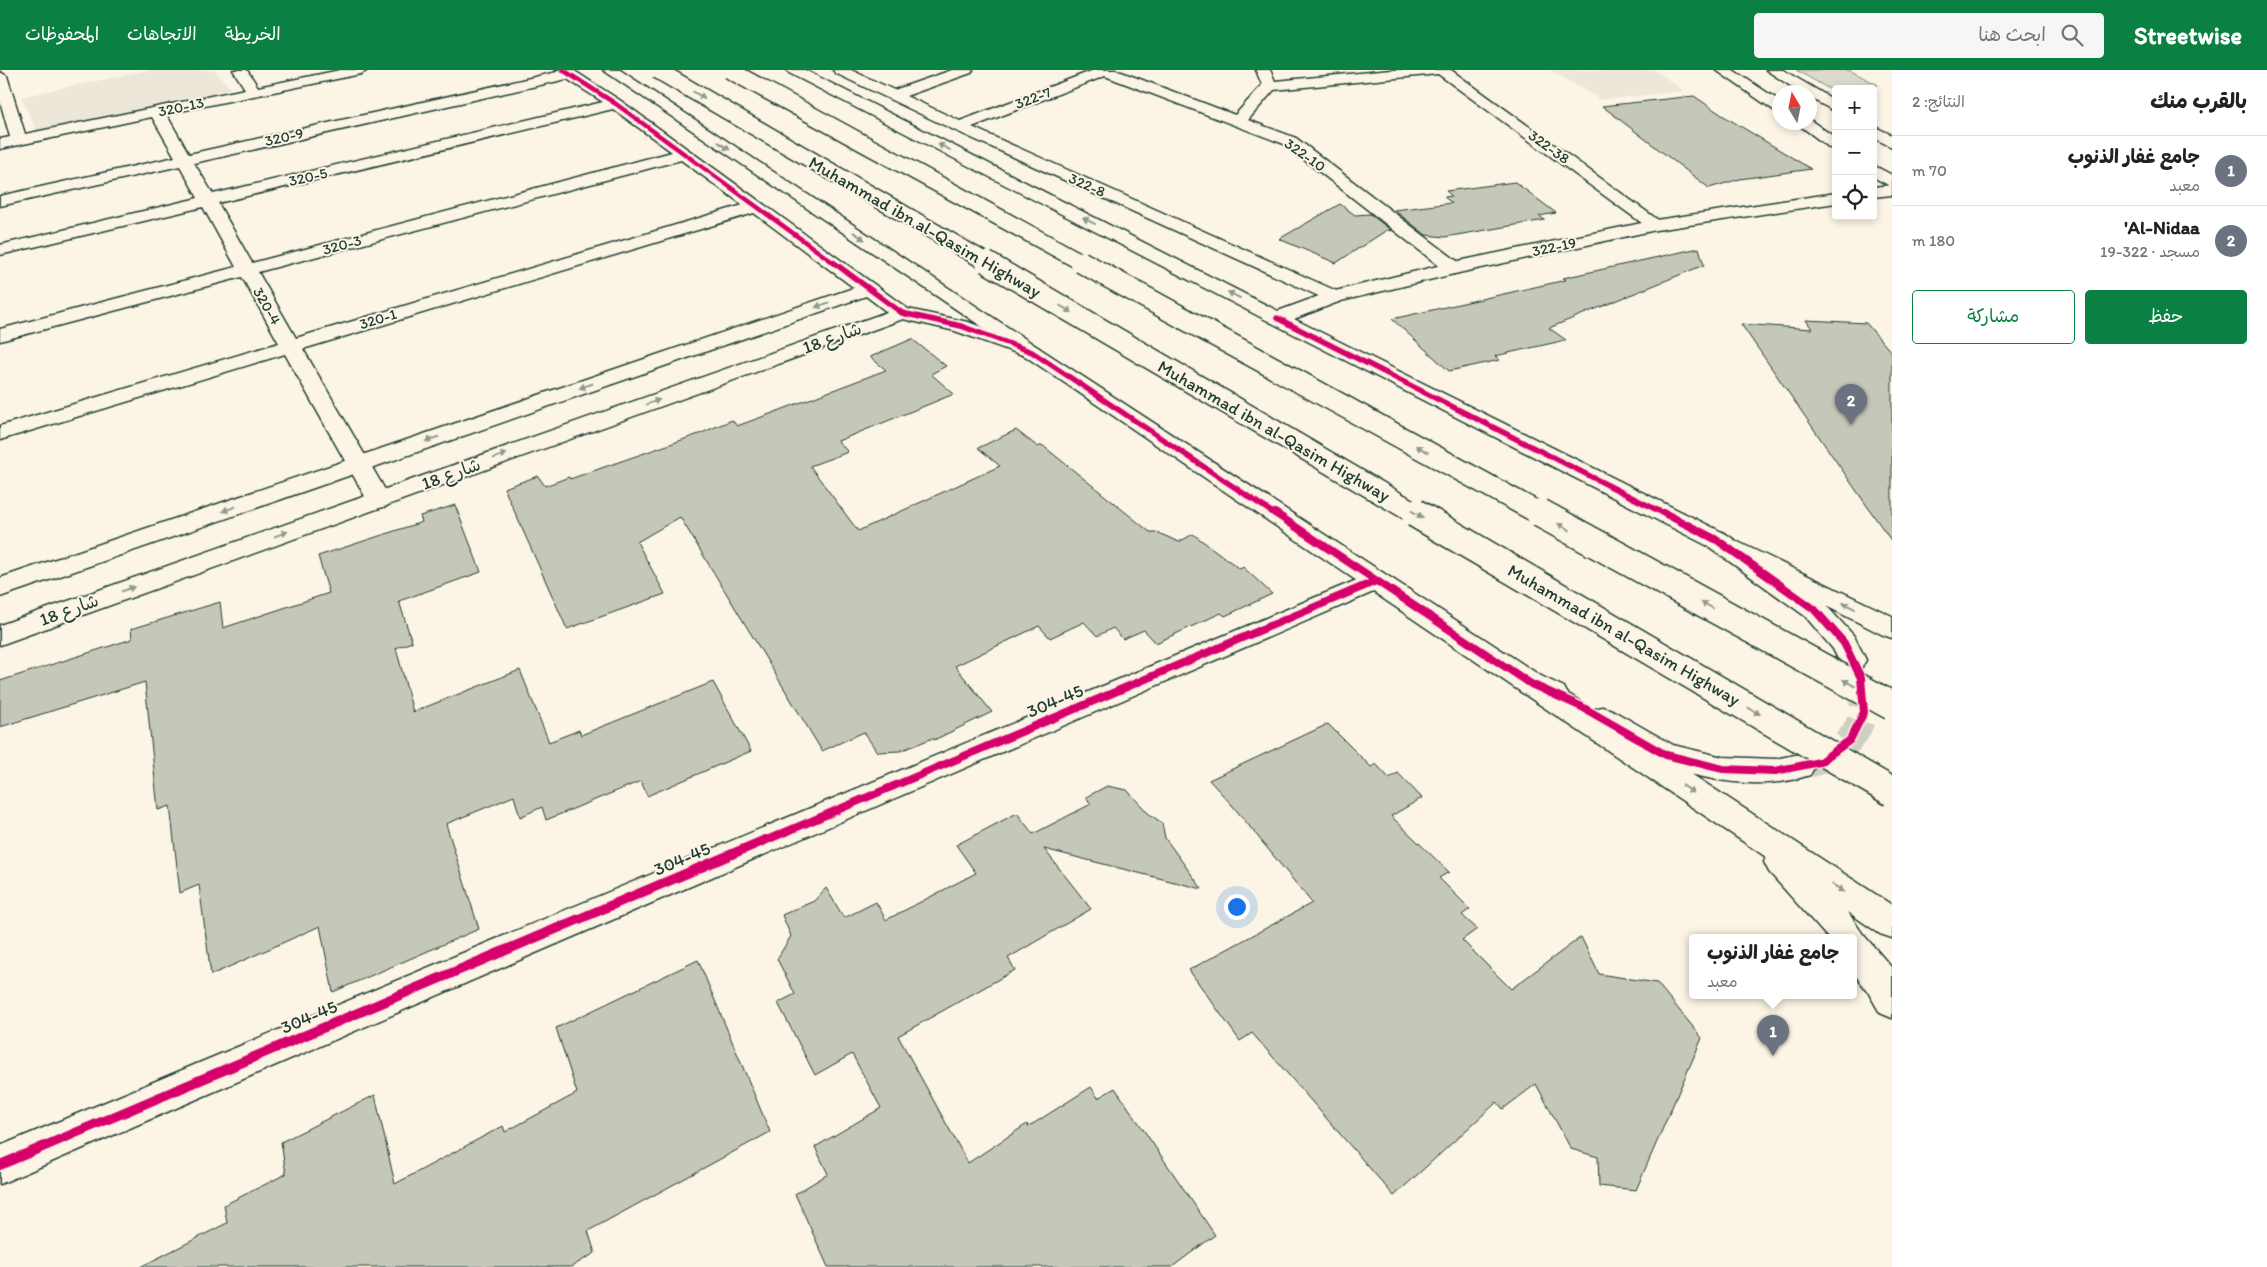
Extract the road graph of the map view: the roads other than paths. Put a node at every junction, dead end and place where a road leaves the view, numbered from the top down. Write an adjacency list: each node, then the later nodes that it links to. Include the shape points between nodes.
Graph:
1 (240, 70): 19 (main road)
2 (362, 70): 19 (main road, 320-13)
3 (610, 70): 54 (main road, one-way to 54)
4 (656, 70): 67 (main road, Muhammad ibn al-Qasim Highway, one-way to 67, bridge)
5 (729, 70): 65 (main road, one-way to 5, bridge)
6 (794, 70): 51 (main road, one-way to 6)
7 (840, 70): 20 (main road, 322-8)
8 (966, 70): 20 (main road)
9 (1106, 70): 26 (main road, 322-10); 27 (main road, 322-7)
10 (1263, 70): 18 (main road)
11 (1435, 70): 16 (main road)
12 (1442, 70): 44 (main road, 322-38)
13 (1723, 70): 22 (main road)
14 (1773, 70): 24 (main road)
15 (566, 72): 23 (main road); 35 (main road, 320-9)
16 (1346, 74): 18 (main road)
17 (0, 76): 21 (main road)
18 (1270, 86): 26 (main road)
19 (254, 92): 25 (main road, 320-13)
20 (892, 96): 27 (main road, 322-8)
21 (4, 102): 30 (main road)
22 (1772, 103)
23 (616, 104): 34 (main road); 42 (main road, 320-5)
24 (1832, 106)
25 (157, 112): 30 (main road, 320-13); 35 (main road, 320-4)
26 (1238, 121): 46 (main road, 322-10, via 1290,141)
27 (959, 127): 49 (main road, 322-8)
28 (1814, 130): 31 (main road)
29 (1877, 133): 32 (main road)
30 (19, 140): 33 (main road, 320-13)
31 (1832, 142)
32 (1892, 142)
33 (0, 144)
34 (684, 154): 43 (main road); 47 (main road, 320-3)
35 (184, 160): 41 (main road, 320-9); 42 (main road, 320-4)
36 (1877, 173): 37 (main road)
37 (1892, 182)
38 (1892, 190): 39 (main road)
39 (1877, 192)
40 (1832, 199): 44 (main road, 322-19)
41 (0, 201)
42 (208, 201): 45 (main road, 320-5); 47 (main road, 320-4)
43 (756, 207): 48 (main road); 53 (main road, 320-1)
44 (1656, 225): 46 (main road, 322-19)
45 (0, 250)
46 (1454, 268): 49 (main road, 322-19)
47 (247, 270): 52 (main road, 320-3); 53 (main road, 320-4)
48 (868, 289): 50 (main road); 56 (main road, شارع 18, one-way to 56)
49 (1334, 297): 51 (main road, 322-19)
50 (902, 313): 54 (main road, via 968,328); 57 (main road, شارع 18, one-way to 50)
51 (1277, 318): 58 (main road)
52 (0, 335)
53 (290, 346): 55 (main road, 320-1); 56 (main road, 320-4)
54 (1032, 352): 59 (main road)
55 (0, 433)
56 (358, 465): 57 (main road, 320-4); 60 (main road, شارع 18, one-way to 60)
57 (379, 500): 62 (main road, شارع 18, one-way to 57)
58 (1717, 540): 61 (main road, one-way to 58); 63 (main road, via 1814,609 1844,643)
59 (1376, 581): 64 (main road); 73 (main road, 304-45)
60 (0, 588)
61 (1892, 628)
62 (0, 635)
63 (1852, 660)
64 (1531, 684): 66 (main road, via 1582,707 1666,755 1723,769 1775,771); 68 (main road, one-way to 68)
65 (1892, 706)
66 (1800, 766)
67 (1892, 792)
68 (1731, 818): 69 (main road, one-way to 69); 70 (main road, via 1784,866)
69 (1892, 922)
70 (1845, 934)
71 (1857, 950): 72 (main road)
72 (1892, 1001)
73 (0, 1165)

